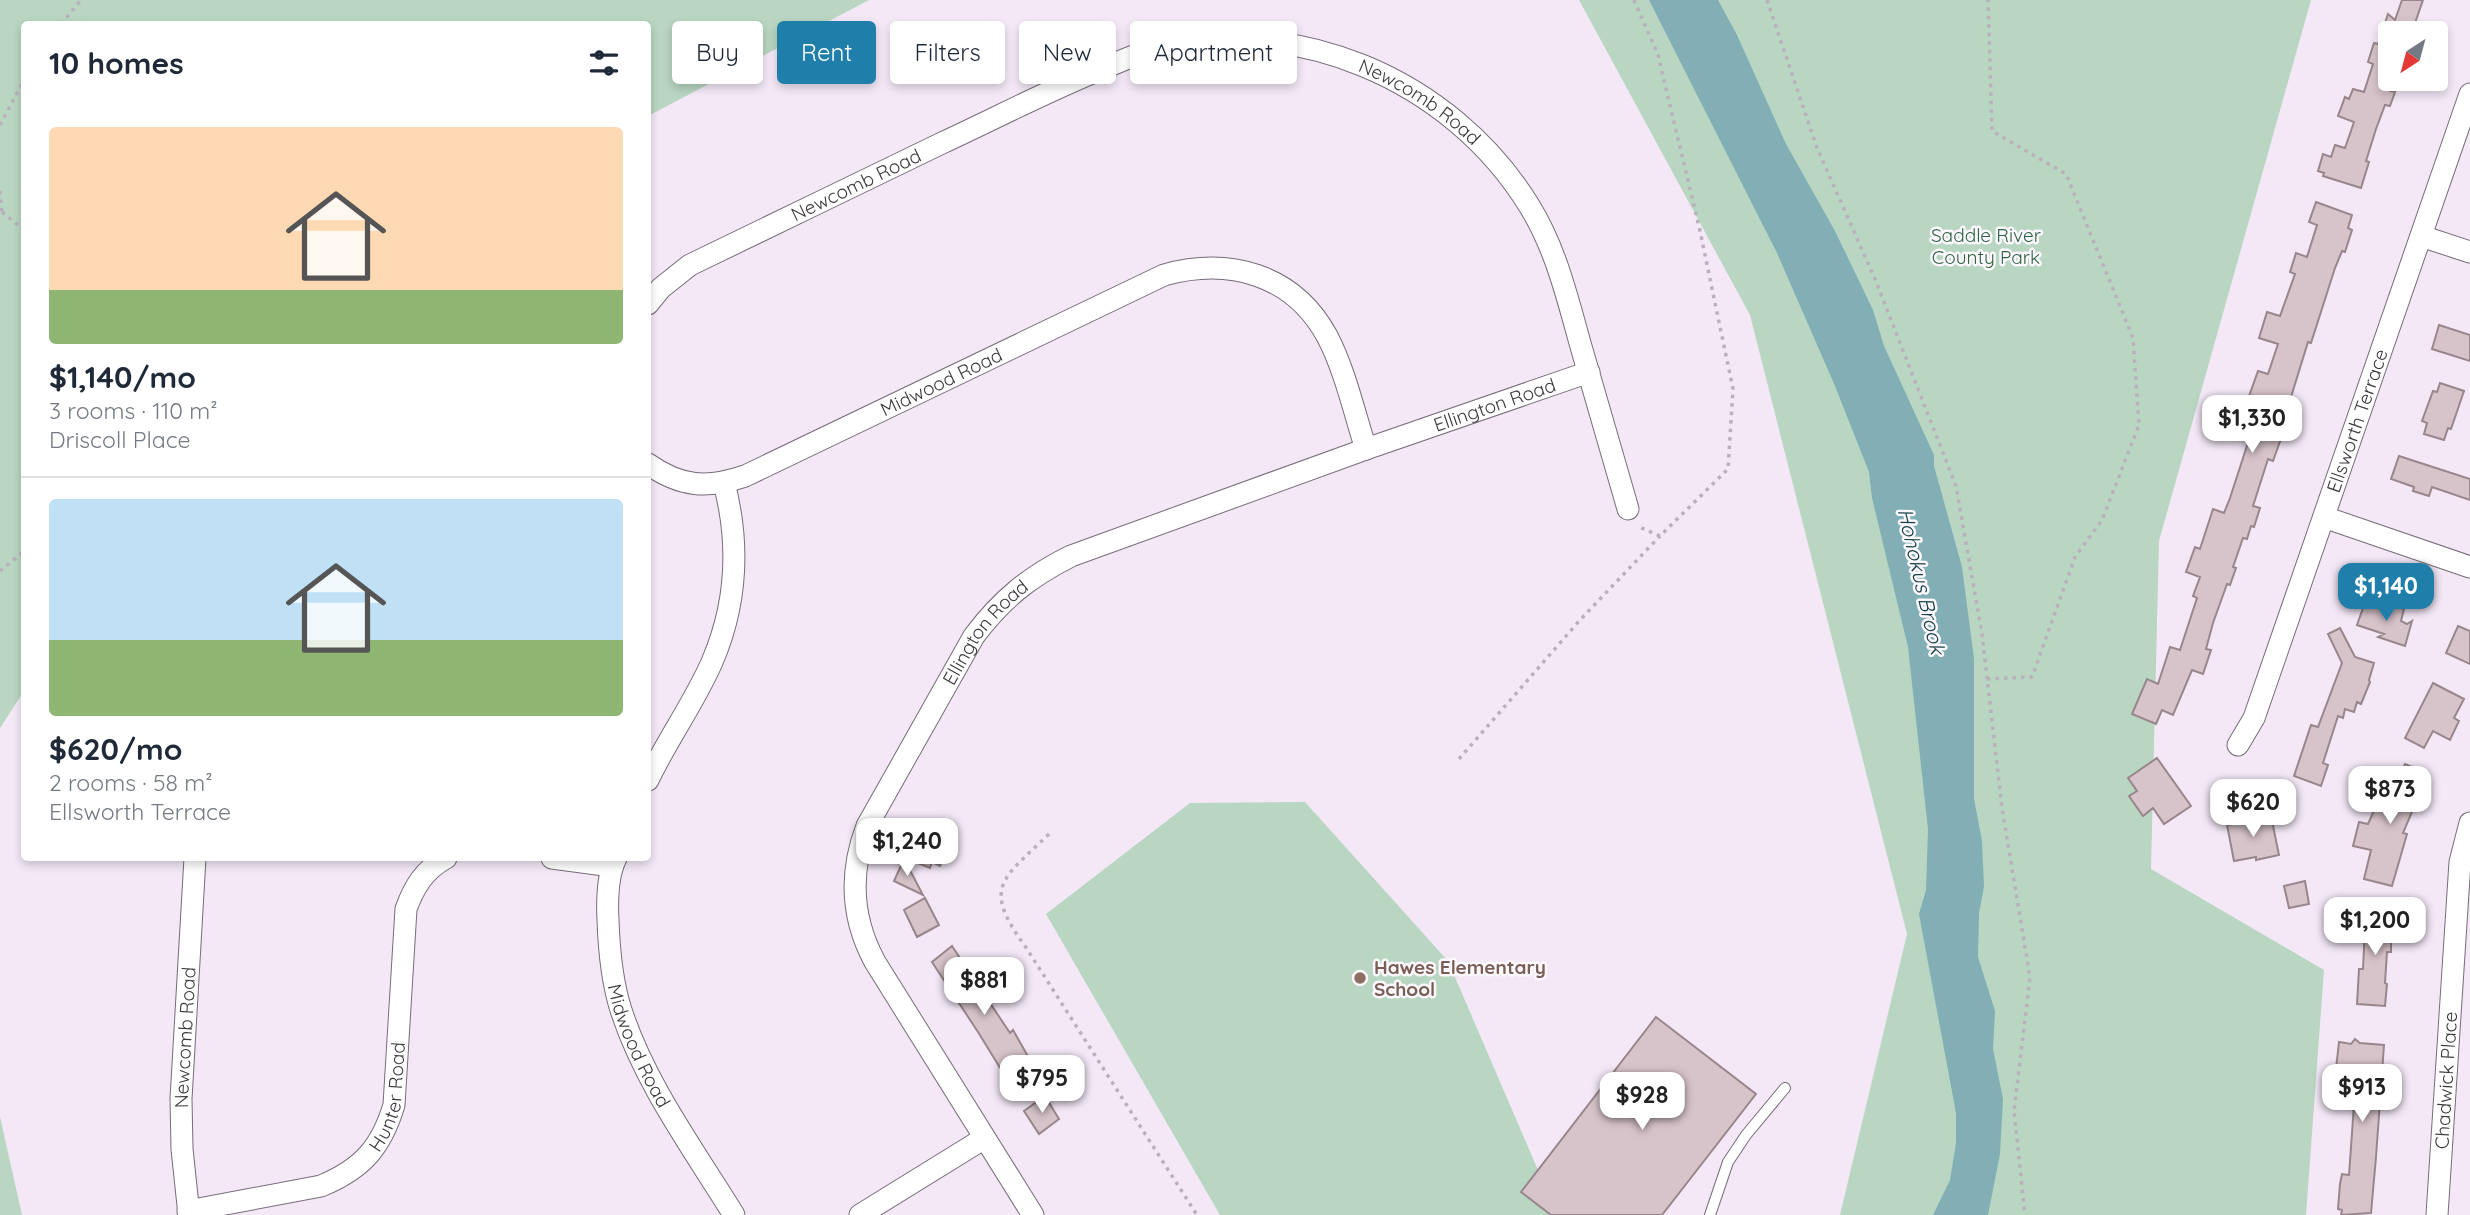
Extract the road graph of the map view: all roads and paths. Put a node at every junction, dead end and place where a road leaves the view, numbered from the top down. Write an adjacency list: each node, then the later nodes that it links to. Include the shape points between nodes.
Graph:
1 (82, 0): 5 (path)
2 (1634, 0): 21 (path, via 1658,55 1733,389 1728,470)
3 (1767, 0): 25 (path, via 1817,148 1875,279 1956,486)
4 (1988, 0): 25 (path, via 1992,131 2066,174 2133,338 2139,425 2102,520 2075,557 2032,677)
5 (64, 21)
6 (21, 86): 8 (path)
7 (2470, 94): 12 (street, Ellsworth Terrace)
8 (0, 125)
9 (0, 191): 10 (path)
10 (1, 213): 11 (path)
11 (21, 228)
12 (2421, 236): 13 (street); 20 (street, Ellsworth Terrace)
13 (2470, 252)
14 (651, 300): 15 (street, Newcomb Road, via 690,265 1076,79 1144,52 1179,44 1251,40 1327,52 1374,69 1429,100 1484,146 1511,178 1548,240)
15 (1589, 372): 16 (street, Ellington Road); 19 (street, Newcomb Road)
16 (1366, 449): 18 (street, Midwood Road, via 1335,353 1298,300 1257,275 1234,269 1188,268 1164,275); 36 (street, Ellington Road, via 1071,556 1016,589 974,636 867,826 854,872 854,897 867,947)
17 (651, 466): 18 (street, via 684,482)
18 (724, 483): 28 (street, via 734,537 732,598 711,664)
19 (1628, 509): 21 (path, via 1625,520)
20 (2324, 517): 23 (street); 26 (street, Ellsworth Terrace, via 2254,718)
21 (1660, 536): 27 (path)
22 (21, 554): 24 (path)
23 (2470, 567)
24 (0, 571)
25 (1987, 679): 43 (path, via 2029,977 2014,1111)
26 (2238, 745)
27 (1460, 759)
28 (651, 774)
29 (2470, 822): 34 (street, Chadwick Place, via 2460,862)
30 (1049, 834): 41 (path, via 1009,873 999,893 1007,922)
31 (195, 861): 37 (street, Newcomb Road, via 181,1099)
32 (440, 861): 37 (street, Hunter Road, via 422,877 407,909 394,1105 376,1148 341,1178 321,1186)
33 (614, 862): 38 (street, Midwood Road, via 607,902 608,937 621,1010 652,1080)
34 (2462, 969): 44 (street, Chadwick Place)
35 (1785, 1088): 42 (lane, via 1728,1162)
36 (983, 1139): 39 (street); 40 (street, Ellington Road)
37 (189, 1213)
38 (734, 1215)
39 (860, 1215)
40 (1033, 1215)
41 (1197, 1215)
42 (1710, 1215)
43 (2025, 1215)
44 (2437, 1215)

